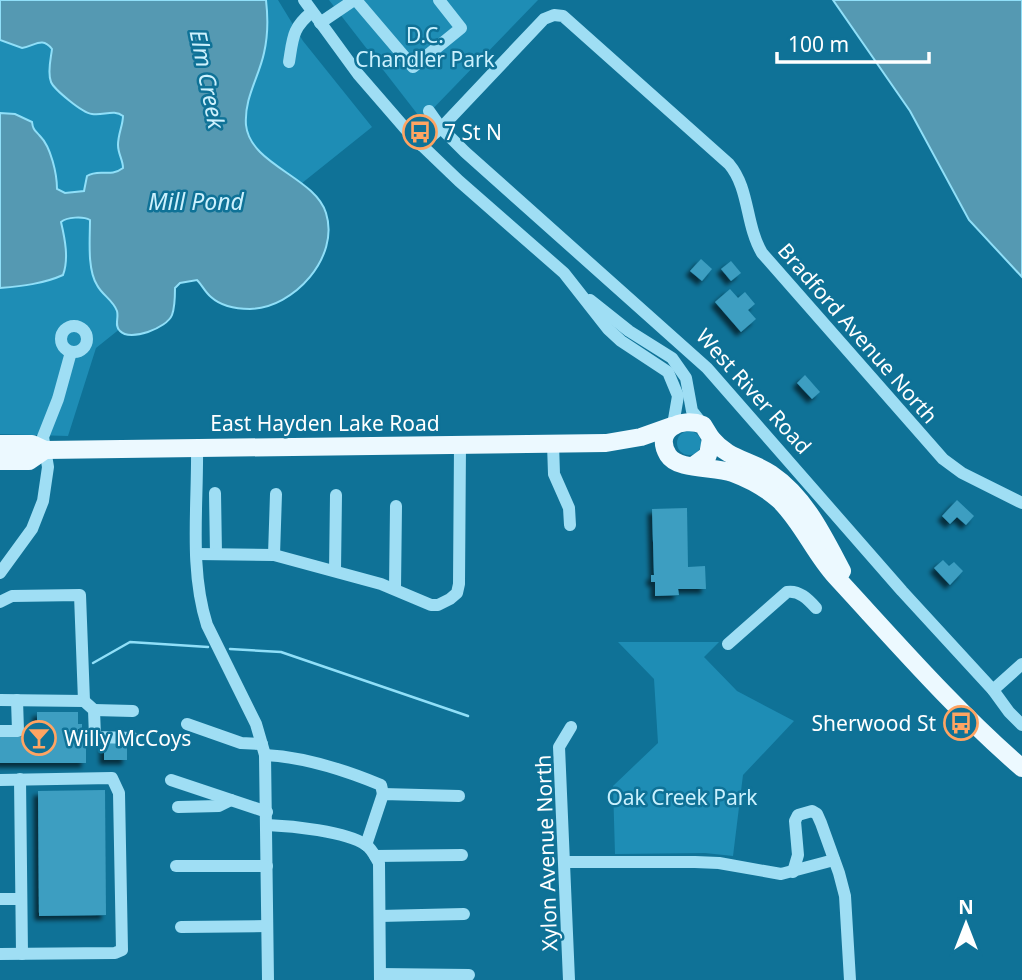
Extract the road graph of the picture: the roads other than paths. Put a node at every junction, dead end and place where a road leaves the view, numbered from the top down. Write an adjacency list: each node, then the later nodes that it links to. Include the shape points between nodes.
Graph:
1 (304, 0): 4 (street, West River Road)
2 (355, 0): 3 (street, via 413,67 461,29); 4 (street)
3 (439, 0)
4 (316, 18): 5 (street, via 300,22); 8 (street, West River Road)
5 (289, 62)
6 (429, 111): 7 (street, West River Road)
7 (441, 128): 8 (street); 25 (street, Bradford Avenue North, via 544,19 563,16 729,163 742,186 754,240 762,253 943,459); 39 (street, West River Road, via 706,368)
8 (421, 145): 9 (street, West River Road)
9 (581, 293): 11 (street, West River Road, via 608,329 673,379 678,396); 12 (street, West River Road, via 672,358 686,378 692,411)
10 (71, 352): 18 (street, via 45,428)
11 (672, 426): 12 (main road, via 686,420); 13 (main road, East Hayden Lake Road); 19 (main road, via 665,438)
12 (707, 431): 21 (main road, via 708,455); 33 (main road, West River Road, via 728,454 771,473 798,499 822,534)
13 (606, 443): 16 (main road, East Hayden Lake Road); 19 (main road, East Hayden Lake Road, via 656,449)
14 (0, 444): 18 (main road, East Hayden Lake Road, via 32,444)
15 (460, 444): 16 (main road, East Hayden Lake Road); 17 (main road, East Hayden Lake Road); 34 (street, via 457,593 438,605)
16 (553, 444): 27 (street, via 554,474 569,508)
17 (197, 447): 18 (main road, East Hayden Lake Road); 28 (street)
18 (45, 450): 20 (main road, East Hayden Lake Road, via 29,461); 32 (street, via 48,481 39,514)
19 (670, 457): 21 (main road, via 680,465)
20 (0, 461)
21 (693, 466): 33 (main road, West River Road, via 733,472 765,489 789,511 831,572)
22 (215, 493): 29 (street)
23 (276, 494): 30 (street)
24 (336, 495): 31 (street)
25 (1022, 503)
26 (396, 506): 34 (street)
27 (569, 525)
28 (197, 554): 29 (street); 50 (street, via 207,625 256,724)
29 (216, 554): 30 (street)
30 (274, 555): 31 (street)
31 (335, 571): 34 (street)
32 (0, 573)
33 (845, 584): 51 (main road, West River Road, via 937,688)
34 (395, 589)
35 (0, 602): 42 (street, via 12,596 80,595)
36 (816, 608): 37 (street, via 801,594 786,592)
37 (728, 644)
38 (1022, 664): 39 (street)
39 (993, 690): 46 (street, West River Road)
40 (0, 700): 41 (street)
41 (17, 700): 42 (street); 48 (street, via 18,731)
42 (84, 701): 43 (street)
43 (94, 710): 44 (street); 49 (street, via 95,737)
44 (133, 711)
45 (187, 724): 50 (street)
46 (1022, 724)
47 (571, 727): 64 (street, Xylon Avenue North, via 559,747)
48 (0, 731)
49 (133, 738)
50 (264, 750): 55 (street, via 360,776 381,785); 59 (street)
51 (1022, 768)
52 (20, 779): 53 (street); 69 (street); 75 (street, via 112,778 119,793 122,950)
53 (0, 780)
54 (171, 780): 57 (street)
55 (383, 794): 56 (street); 60 (street)
56 (459, 796)
57 (231, 800): 58 (street, via 219,806); 59 (street)
58 (178, 807)
59 (267, 818): 60 (street); 66 (street)
60 (366, 845): 62 (street)
61 (462, 855): 62 (street)
62 (375, 856): 71 (street)
63 (835, 860): 67 (street); 67 (street, via 817,814 805,811 795,821); 80 (street, via 845,895)
64 (565, 862): 67 (street, via 719,863 767,873); 79 (street, Xylon Avenue North)
65 (176, 866): 66 (street)
66 (267, 866): 72 (street)
67 (793, 872)
68 (0, 899): 69 (street)
69 (21, 899): 75 (street)
70 (464, 914): 71 (street)
71 (380, 916): 77 (street)
72 (267, 926): 73 (street); 78 (street)
73 (181, 927)
74 (0, 954): 75 (street)
75 (22, 954)
76 (469, 975): 77 (street)
77 (380, 977)
78 (268, 980)
79 (569, 980)
80 (850, 980)

